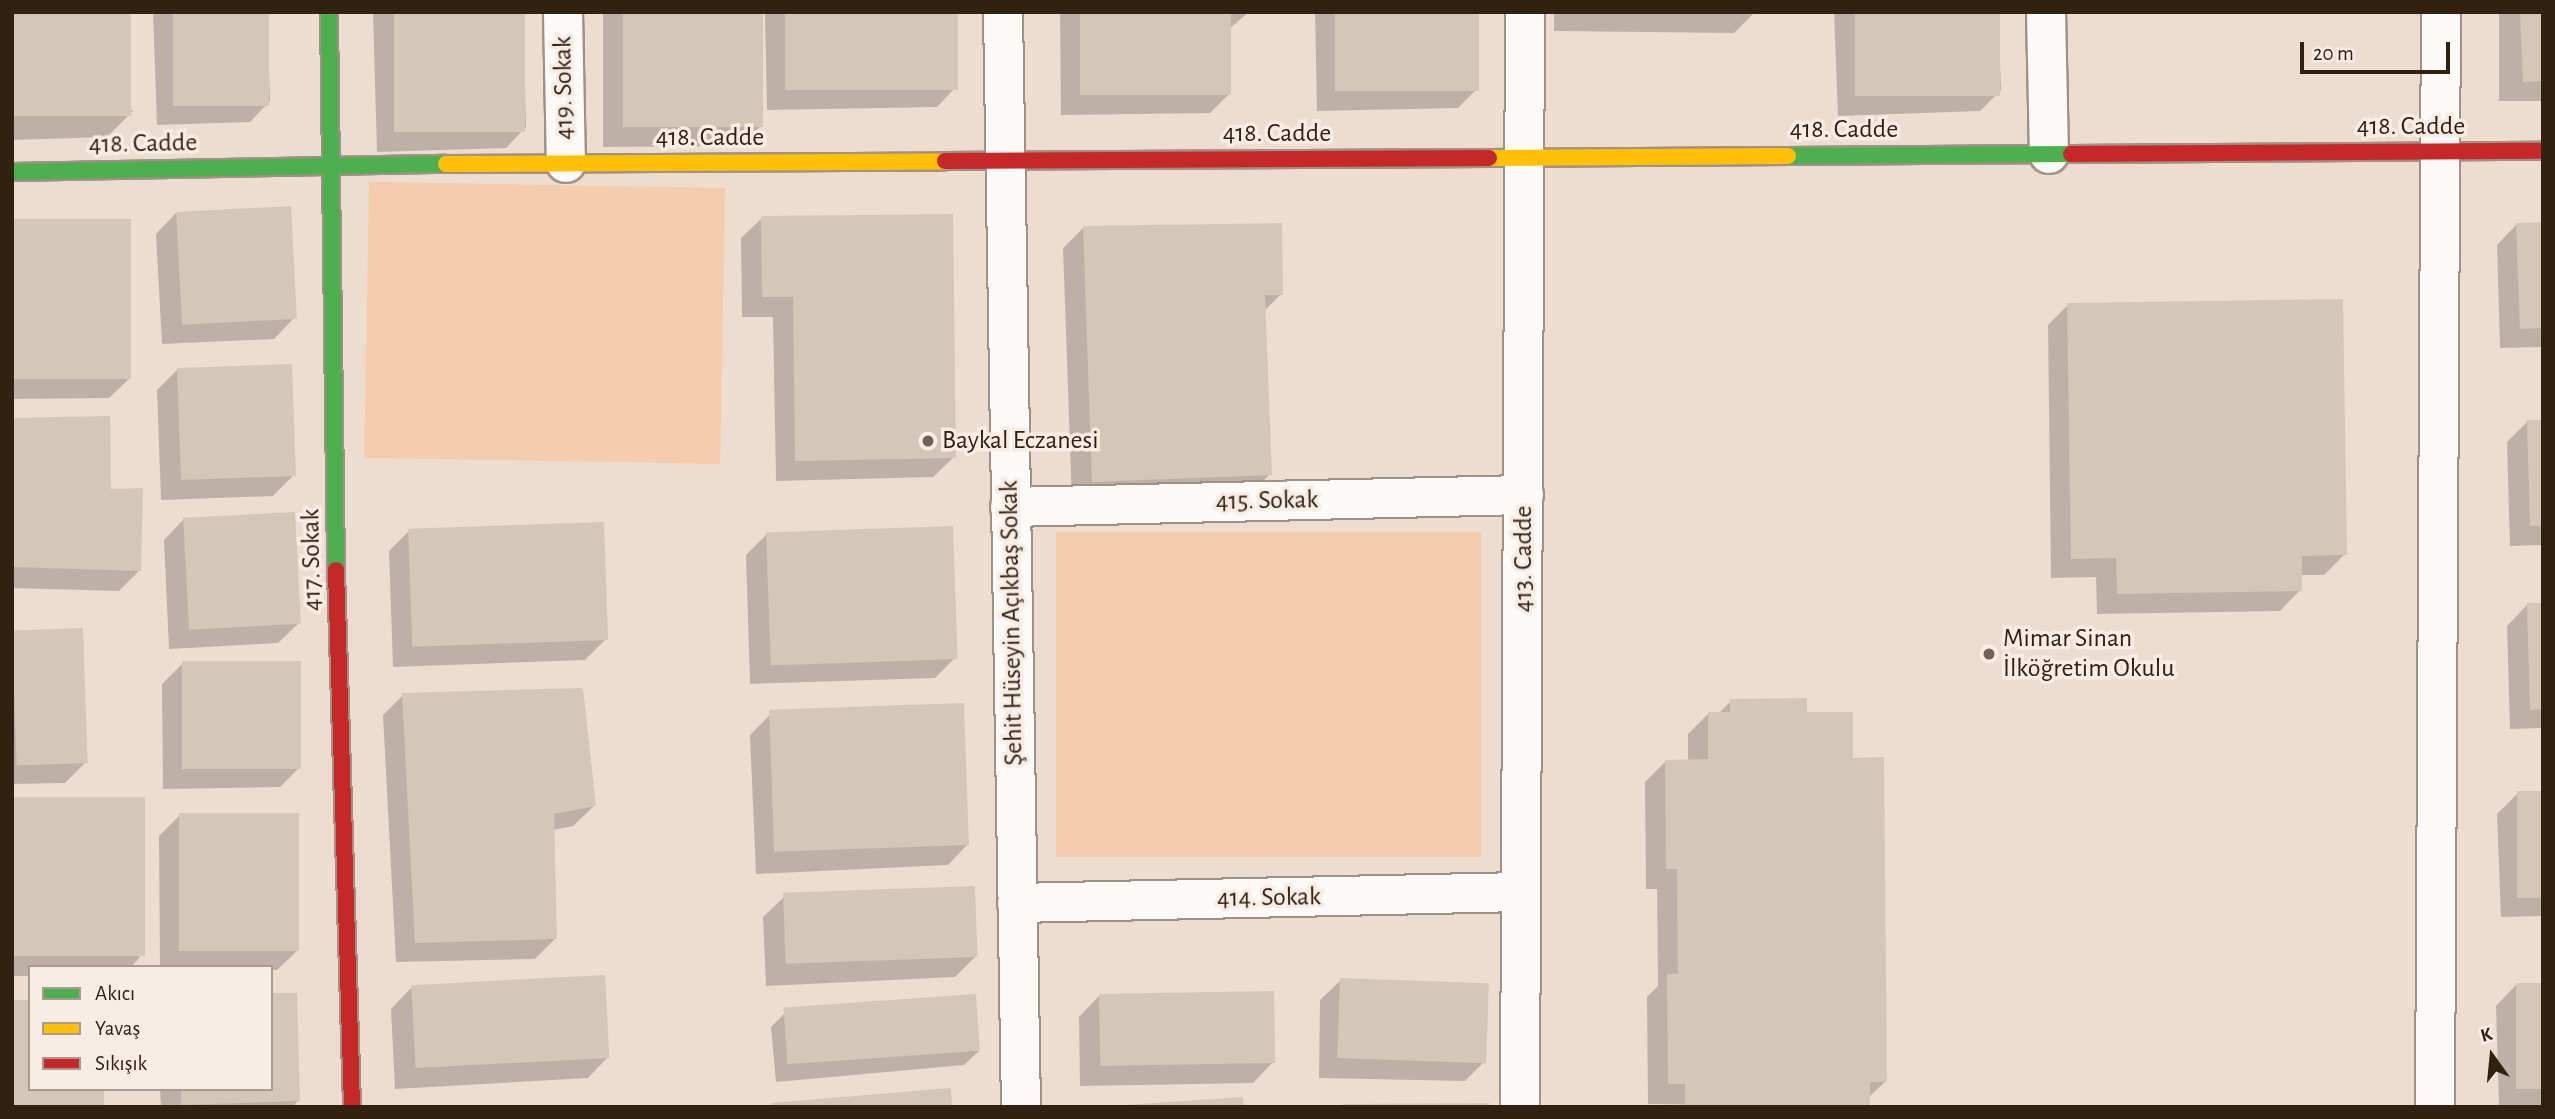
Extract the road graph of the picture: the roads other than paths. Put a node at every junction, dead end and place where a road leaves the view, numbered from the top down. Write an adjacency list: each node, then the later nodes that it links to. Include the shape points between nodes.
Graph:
1 (329, 12): 13 (street, 417. Sokak)
2 (563, 12): 12 (street, 419. Sokak)
3 (1003, 12): 11 (street, Şehit Hüseyin Açıkbaş Sokak)
4 (1525, 12): 10 (street, 413. Cadde)
5 (2046, 12): 9 (street)
6 (2441, 12): 8 (street)
7 (2543, 151): 8 (street, 418. Cadde)
8 (2440, 152): 9 (street, 418. Cadde); 22 (street)
9 (2049, 153): 10 (street, 418. Cadde)
10 (1527, 157): 11 (street, 418. Cadde); 15 (street, 413. Cadde)
11 (1004, 160): 12 (street, 418. Cadde); 16 (street, Şehit Hüseyin Açıkbaş Sokak)
12 (565, 163): 13 (street, 418. Cadde)
13 (331, 164): 14 (street, 418. Cadde); 19 (street, 417. Sokak, via 336,568)
14 (12, 172)
15 (1524, 495): 16 (street, 415. Sokak); 17 (street, 413. Cadde)
16 (1010, 507): 18 (street, Şehit Hüseyin Açıkbaş Sokak)
17 (1521, 892): 18 (street, 414. Sokak); 21 (street, 413. Cadde)
18 (1017, 903): 20 (street, Şehit Hüseyin Açıkbaş Sokak)
19 (352, 1107)
20 (1021, 1107)
21 (1520, 1107)
22 (2435, 1107)

